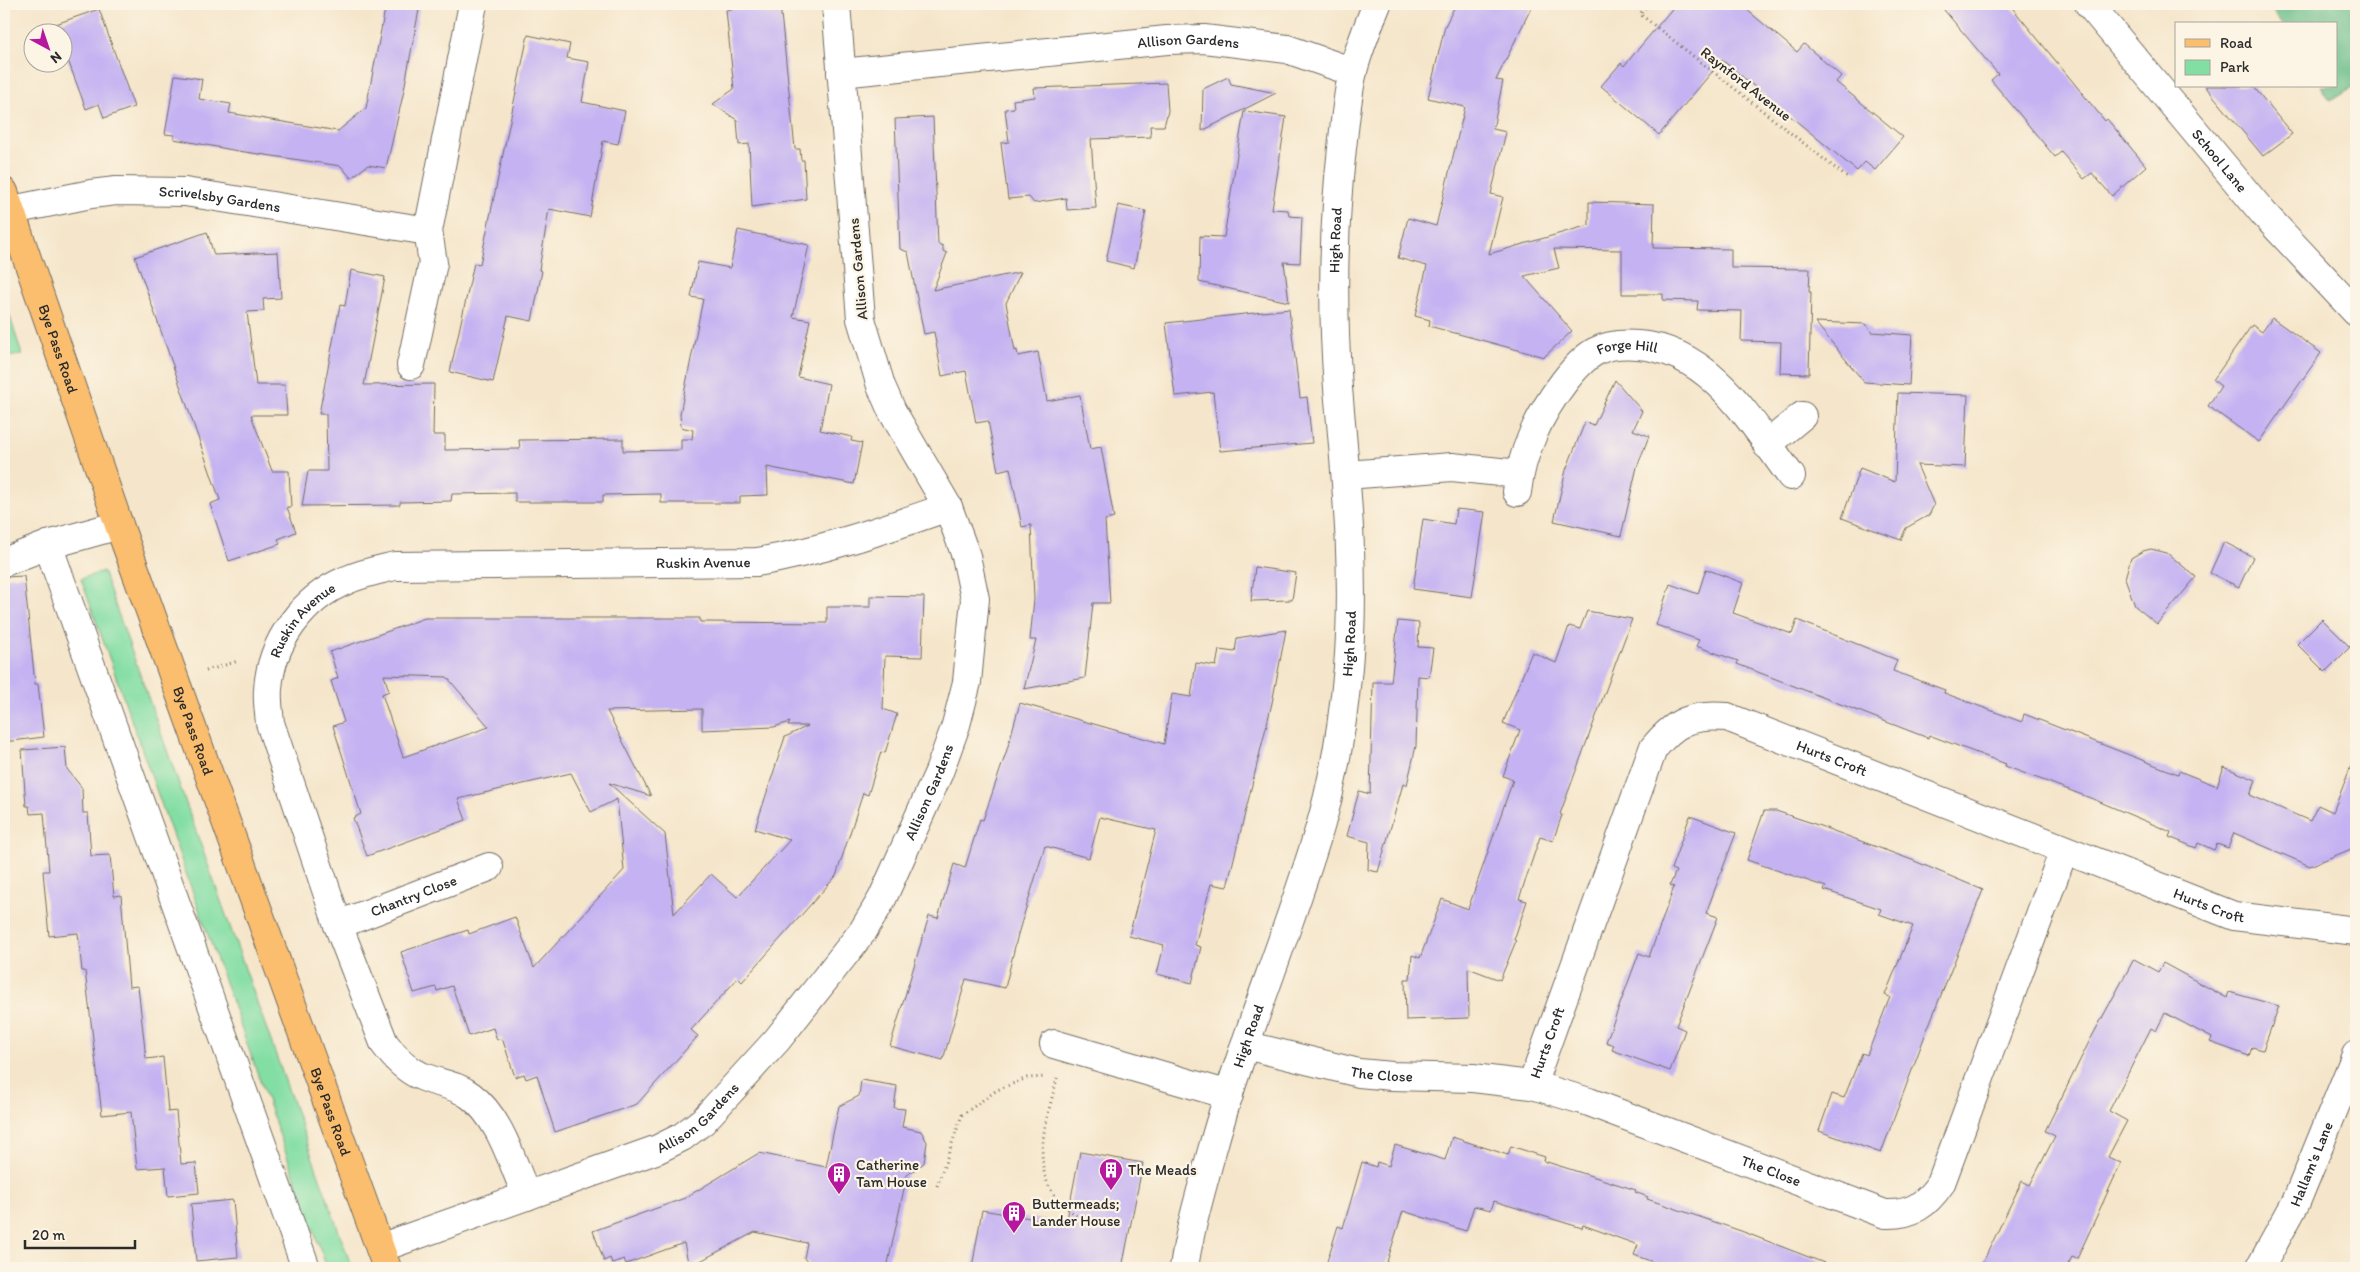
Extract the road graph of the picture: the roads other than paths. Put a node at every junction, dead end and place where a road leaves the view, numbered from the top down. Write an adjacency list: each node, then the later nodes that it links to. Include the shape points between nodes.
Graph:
1 (473, 4): 8 (street)
2 (836, 4): 6 (street, Allison Gardens)
3 (1377, 4): 5 (street, High Road)
4 (2089, 4): 9 (street, School Lane, via 2264,214)
5 (1353, 72): 6 (street, Allison Gardens, via 1287,49 1204,39); 13 (street, High Road, via 1338,183 1334,289)
6 (841, 73): 15 (street, Allison Gardens, via 861,319 892,411)
7 (8, 201): 8 (street, Scrivelsby Gardens, via 144,190 185,192); 16 (main road, Bye Pass Road)
8 (428, 232): 10 (street, via 433,263)
9 (2356, 312)
10 (411, 365)
11 (1802, 416): 12 (street)
12 (1768, 445): 13 (street, Forge Hill, via 1727,392 1697,366 1661,350 1620,344 1602,347 1570,374 1539,421 1518,483 1452,467); 14 (street, Forge Hill)
13 (1346, 475): 24 (street, High Road, via 1350,636 1333,770 1320,826)
14 (1791, 476)
15 (948, 507): 21 (street, Ruskin Avenue, via 856,539 757,562 395,566 346,580 320,595 302,611 277,648 268,690 270,723); 28 (street, Allison Gardens, via 966,556 974,599 967,682 939,772 882,899 863,930 777,1040 703,1121 658,1149)
16 (119, 524): 17 (street); 29 (main road, Bye Pass Road)
17 (48, 545): 18 (street); 30 (street)
18 (4, 562)
19 (2064, 850): 22 (street, Hurts Croft, via 2234,916); 26 (street, The Close, via 1942,1183 1929,1201 1908,1212 1885,1214 1589,1102); 26 (street, Hurts Croft, via 1727,717 1690,718 1663,736 1654,748)
20 (489, 867): 21 (street, Chantry Close)
21 (338, 925): 28 (street, Ruskin Avenue, via 384,1043 404,1065 420,1076 458,1088 481,1105 496,1126)
22 (2356, 931)
23 (1059, 1045): 27 (street)
24 (1245, 1045): 26 (street, The Close, via 1359,1073 1473,1078); 27 (street, High Road)
25 (2356, 1055): 32 (street, Hallam's Lane, via 2296,1202)
26 (1532, 1085)
27 (1229, 1095): 31 (street, High Road, via 1194,1217)
28 (527, 1196): 29 (street, Allison Gardens)
29 (383, 1258)
30 (306, 1268)
31 (1184, 1268)
32 (2260, 1268)

